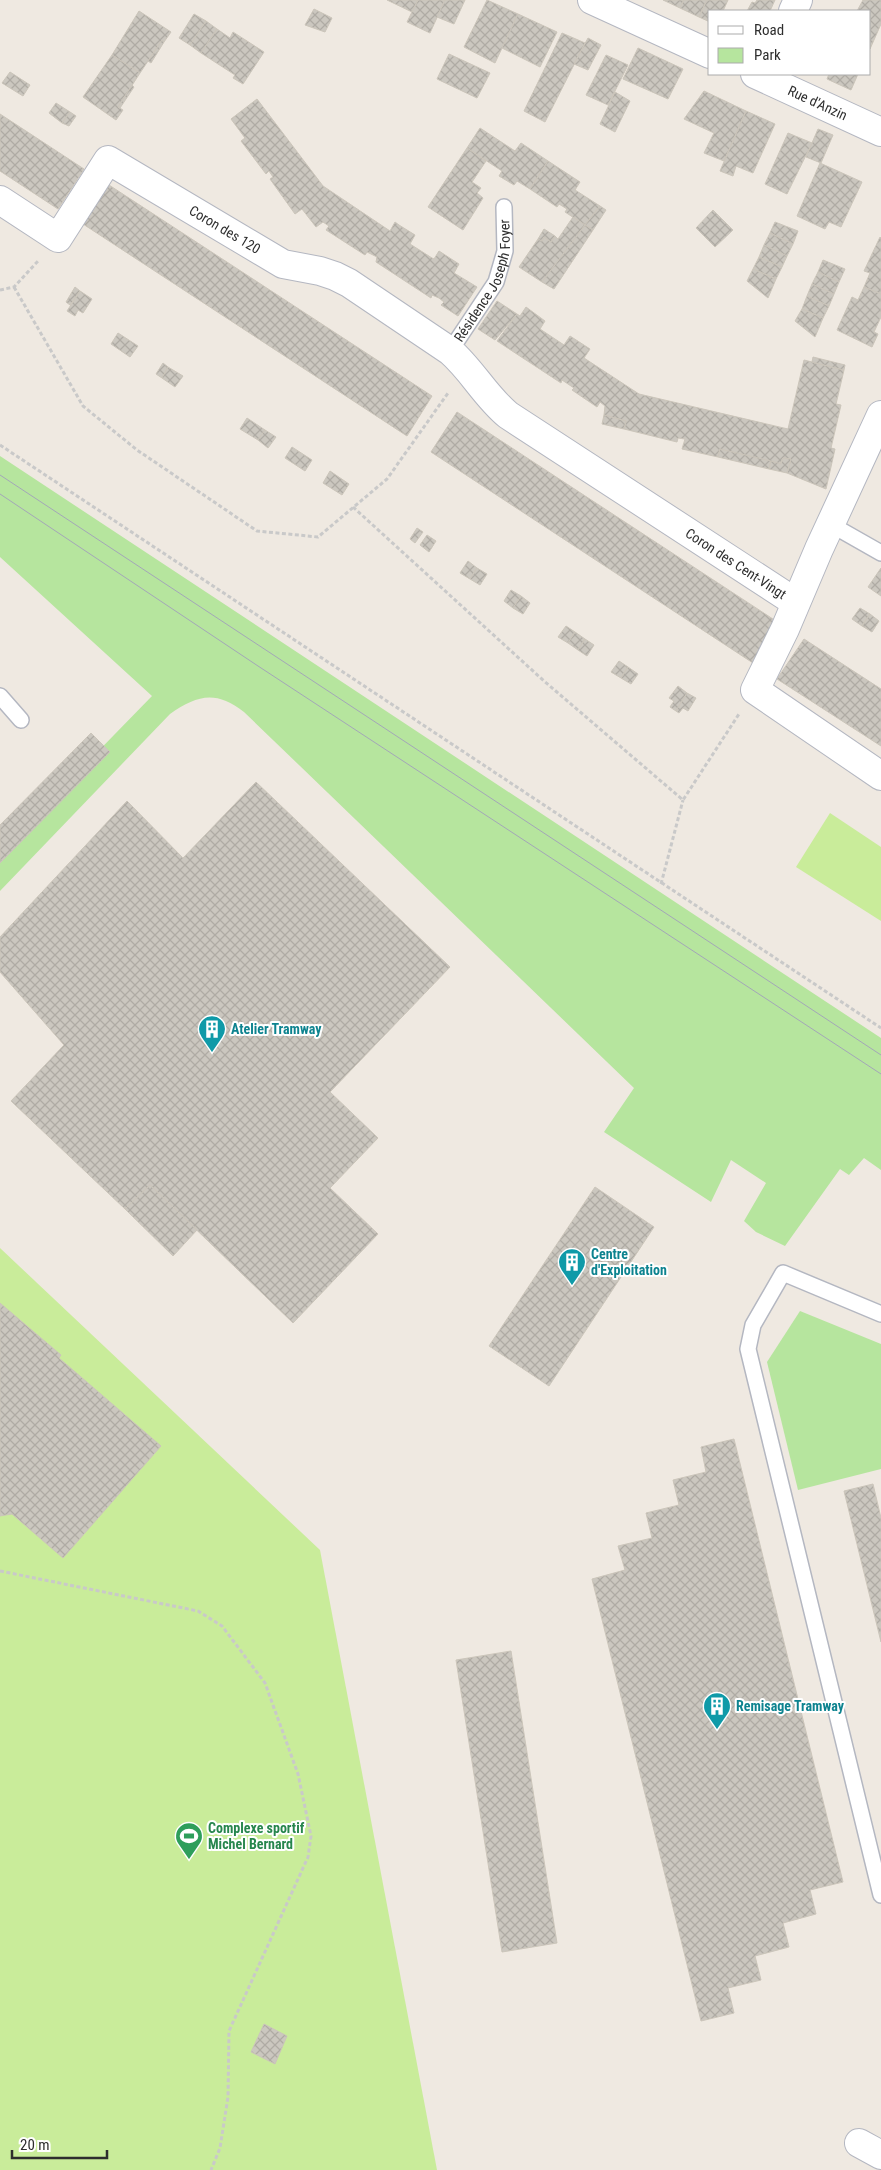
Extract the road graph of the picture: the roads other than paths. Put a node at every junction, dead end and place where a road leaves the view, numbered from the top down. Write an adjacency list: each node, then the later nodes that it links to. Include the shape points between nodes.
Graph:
1 (592, 0): 2 (street)
2 (708, 53)
3 (760, 75): 4 (street, Rue d'Anzin)
4 (881, 132)
5 (0, 200): 7 (street, Coron des 120, via 58,238 108,160 276,261 335,276 349,283)
6 (504, 207): 7 (lane, Résidence Joseph Foyer, via 505,251)
7 (464, 366): 11 (street, Coron des Cent-Vingt, via 508,415)
8 (881, 415): 9 (street)
9 (830, 524): 10 (lane); 11 (street)
10 (881, 553)
11 (796, 602): 14 (street, Coron des Cent-Vingt, via 755,690)
12 (0, 696): 13 (lane)
13 (21, 720)
14 (881, 776)
15 (881, 1314): 16 (lane, via 783,1273 753,1325 748,1349)
16 (881, 1895)

